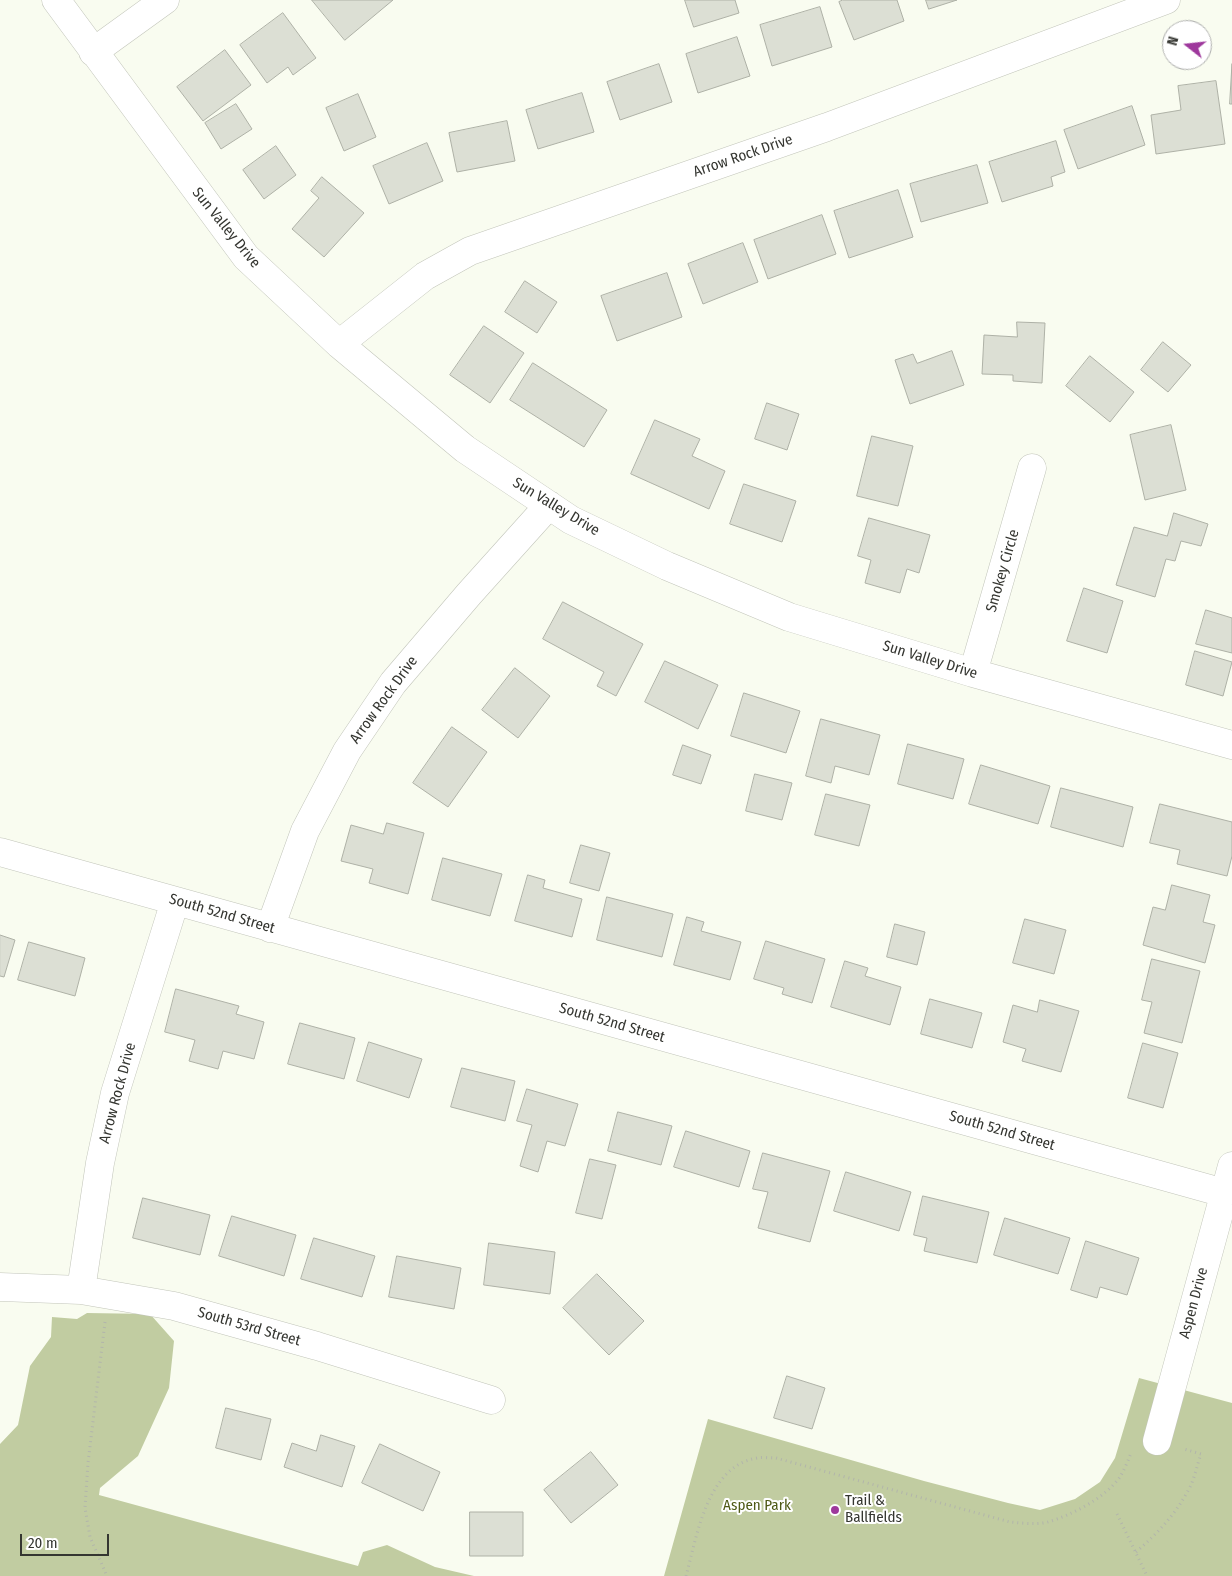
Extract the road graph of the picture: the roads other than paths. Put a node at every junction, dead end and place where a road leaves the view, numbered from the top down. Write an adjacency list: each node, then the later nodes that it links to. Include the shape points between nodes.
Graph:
1 (56, 0): 4 (street, Sun Valley Drive)
2 (165, 0): 4 (street)
3 (1166, 0): 5 (street, Arrow Rock Drive, via 827,127 470,251 426,276)
4 (93, 52): 5 (street, Sun Valley Drive, via 246,257)
5 (339, 344): 7 (street, Sun Valley Drive, via 465,449)
6 (1032, 468): 8 (street, Smokey Circle)
7 (549, 505): 8 (street, Sun Valley Drive, via 572,520 667,566 789,617); 12 (street, Arrow Rock Drive, via 393,683 347,751 305,831)
8 (973, 673): 9 (street, Sun Valley Drive)
9 (1232, 745)
10 (0, 852): 11 (street, South 52nd Street)
11 (175, 901): 12 (street, South 52nd Street); 16 (street, Arrow Rock Drive, via 115,1092 100,1163)
12 (270, 928): 14 (street, South 52nd Street)
13 (1232, 1166): 14 (street, Aspen Drive)
14 (1224, 1193): 18 (street, Aspen Drive)
15 (0, 1287): 16 (street, South 53rd Street)
16 (81, 1290): 17 (street, South 53rd Street, via 174,1306)
17 (491, 1400)
18 (1157, 1441)

